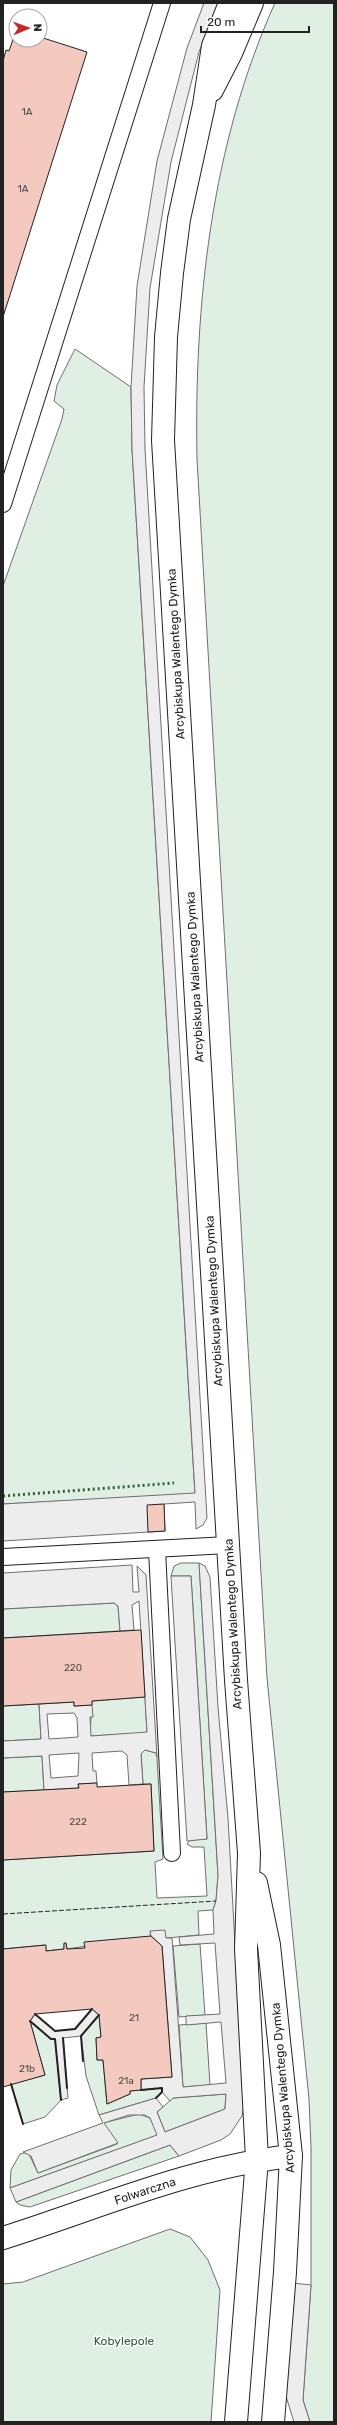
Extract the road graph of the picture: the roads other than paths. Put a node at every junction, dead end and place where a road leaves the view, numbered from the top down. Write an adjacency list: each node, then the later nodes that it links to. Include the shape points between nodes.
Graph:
1 (230, 3): 4 (street, Arcybiskupa Walentego Dymka, via 213,46)
2 (252, 3): 4 (street, Arcybiskupa Walentego Dymka, via 232,53)
3 (157, 4): 5 (lane)
4 (204, 105): 6 (street, Arcybiskupa Walentego Dymka, via 179,219 172,273 166,344 163,440)
5 (3, 504)
6 (228, 1545): 7 (lane); 10 (street, Arcybiskupa Walentego Dymka)
7 (157, 1550): 8 (lane); 9 (lane)
8 (3, 1557)
9 (172, 1853)
10 (249, 1853): 11 (street, Arcybiskupa Walentego Dymka, via 269,1945); 12 (street, Arcybiskupa Walentego Dymka, via 246,1949)
11 (290, 2156): 12 (street, Folwarczna); 15 (street, Arcybiskupa Walentego Dymka, via 285,2272)
12 (257, 2159): 13 (street, Folwarczna, via 200,2172); 14 (street, Arcybiskupa Walentego Dymka)
13 (3, 2238)
14 (236, 2422)
15 (273, 2422)

